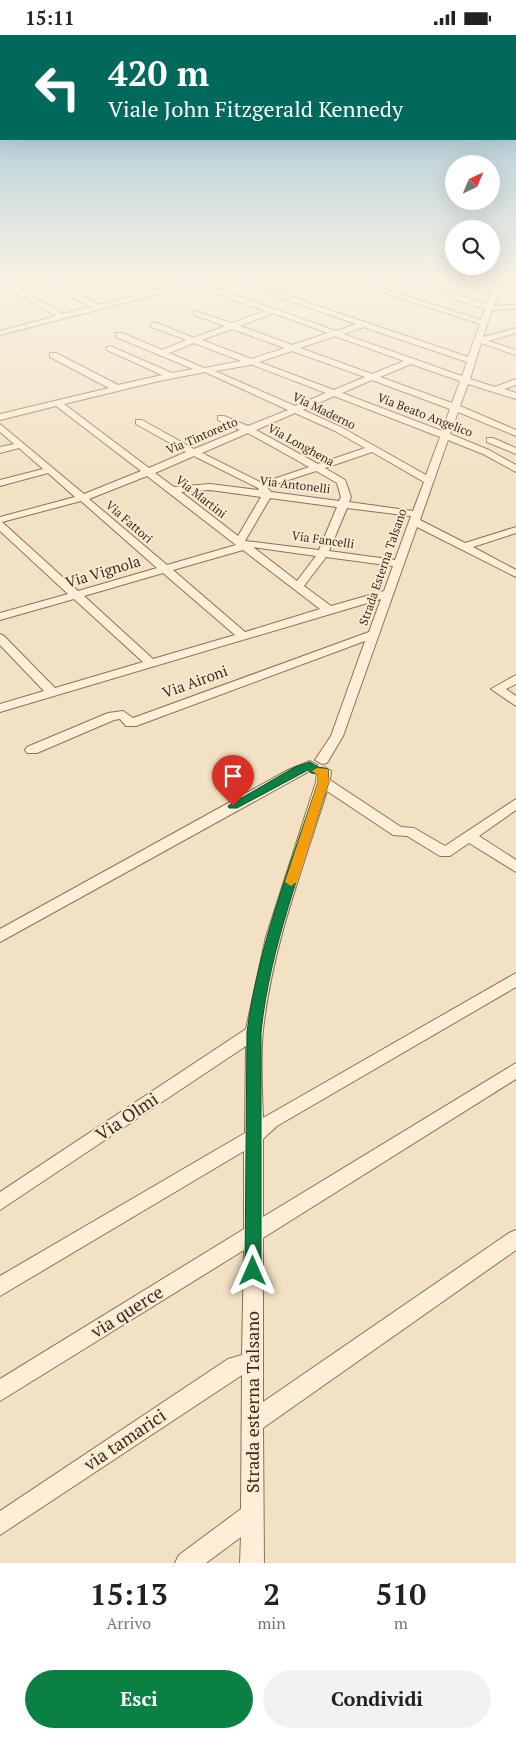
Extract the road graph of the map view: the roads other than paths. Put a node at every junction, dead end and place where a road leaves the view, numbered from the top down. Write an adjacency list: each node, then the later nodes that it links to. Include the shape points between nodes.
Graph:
1 (113, 349): 16 (street)
2 (152, 349): 10 (street, Via Maderno)
3 (171, 349): 10 (street)
4 (217, 349): 14 (street, Via Beato Angelico)
5 (290, 349): 14 (street)
6 (298, 349): 17 (street)
7 (377, 349): 12 (street)
8 (437, 349): 13 (street)
9 (476, 349): 13 (street, Strada Esterna Talsano)
10 (161, 353): 15 (street, Via Maderno)
11 (53, 355): 20 (street)
12 (410, 361): 17 (street, Via Tintoretto); 18 (street)
13 (471, 361): 18 (street, Strada Esterna Talsano)
14 (250, 362): 15 (street); 22 (street, Via Beato Angelico)
15 (205, 370): 16 (street); 26 (street, Via Maderno)
16 (171, 376): 20 (street)
17 (372, 377): 22 (street, Via Tintoretto); 25 (street)
18 (465, 381): 21 (street); 25 (street, Strada Esterna Talsano)
19 (516, 382): 21 (street)
20 (118, 389): 24 (street)
21 (494, 390): 23 (street)
22 (333, 393): 26 (street, Via Tintoretto); 33 (street, Via Beato Angelico)
23 (516, 395)
24 (59, 404): 27 (street); 43 (street, Via Martini)
25 (454, 407): 32 (street); 33 (street, Strada Esterna Talsano)
26 (294, 410): 31 (street, Via Tintoretto); 36 (street, Via Maderno, via 338,429)
27 (0, 417)
28 (220, 418): 31 (street, Via Longhena)
29 (139, 422): 39 (street)
30 (0, 427): 35 (street, Via Fattori)
31 (248, 430): 39 (street, Via Tintoretto); 40 (street, Via Longhena)
32 (514, 430)
33 (444, 435): 41 (street, Via Beato Angelico, via 486,452); 44 (street, Strada Esterna Talsano)
34 (490, 440): 38 (street, Via Beato Angelico)
35 (20, 445): 37 (street); 42 (street, Via Fattori)
36 (371, 449): 40 (street); 44 (street, Via Maderno)
37 (0, 450)
38 (516, 451)
39 (194, 453): 43 (street, Via Tintoretto); 47 (street)
40 (317, 467): 47 (street); 49 (street, Via Longhena, via 342,482 346,497)
41 (516, 469)
42 (50, 470): 45 (street); 48 (street, Via Fattori)
43 (148, 472): 46 (street, Via Martini); 48 (street, Via Tintoretto)
44 (428, 480): 50 (street, Strada Esterna Talsano)
45 (0, 483)
46 (171, 490): 47 (street, Via Antonelli, via 210,487); 54 (street, Via Martini)
47 (264, 490): 49 (street, Via Antonelli); 54 (street)
48 (82, 498): 51 (street, Via Tintoretto); 58 (street, Via Fattori)
49 (344, 504): 50 (street, Via Antonelli); 56 (street)
50 (415, 517): 55 (street, Via Antonelli); 57 (street, Strada Esterna Talsano)
51 (0, 520)
52 (0, 525): 62 (street)
53 (516, 530): 55 (street)
54 (240, 543): 56 (street, Via Fancelli); 58 (street, Via Vignola); 60 (street, Via Martini)
55 (464, 547): 59 (street, Via Antonelli)
56 (323, 554): 57 (street, Via Fancelli); 60 (street)
57 (398, 564): 61 (street, Strada Esterna Talsano)
58 (165, 569): 62 (street, Via Vignola); 66 (street, Via Fattori)
59 (516, 574)
60 (297, 587): 63 (street, Via Martini)
61 (388, 593): 63 (street); 65 (street, Strada Esterna Talsano)
62 (77, 596): 64 (street, Via Vignola); 68 (street)
63 (327, 609): 66 (street)
64 (0, 617)
65 (374, 634): 73 (street, Via Aironi, via 131,723 123,715 112,716); 74 (street, Strada Esterna Talsano, via 337,736)
66 (242, 635): 68 (street)
67 (0, 638): 70 (street)
68 (150, 663): 70 (street)
69 (516, 679): 71 (street, via 496,689)
70 (52, 692): 72 (street)
71 (516, 702)
72 (0, 708)
73 (32, 750)
74 (320, 770): 76 (street, via 398,832 409,831 445,853); 78 (street, via 293,773); 80 (street, Strada esterna Talsano, via 272,939 259,993)
75 (516, 803): 76 (street)
76 (469, 836): 77 (street)
77 (516, 867)
78 (0, 936)
79 (516, 979): 82 (street, via 271,1121)
80 (254, 1032): 82 (street, Strada esterna Talsano); 83 (street, Via Olmi)
81 (516, 1070): 84 (street, via querce)
82 (253, 1137): 84 (street, Strada esterna Talsano); 86 (street)
83 (0, 1202)
84 (253, 1234): 87 (street, Strada esterna Talsano); 88 (street, via querce)
85 (516, 1239): 89 (street)
86 (0, 1287)
87 (253, 1363): 89 (street, Strada esterna Talsano); 91 (street, via tamarici, via 235,1366)
88 (0, 1391)
89 (253, 1422): 90 (street, Strada esterna Talsano)
90 (252, 1515): 92 (street); 93 (street, Strada esterna Talsano)
91 (0, 1524)
92 (187, 1563)
93 (252, 1563)

